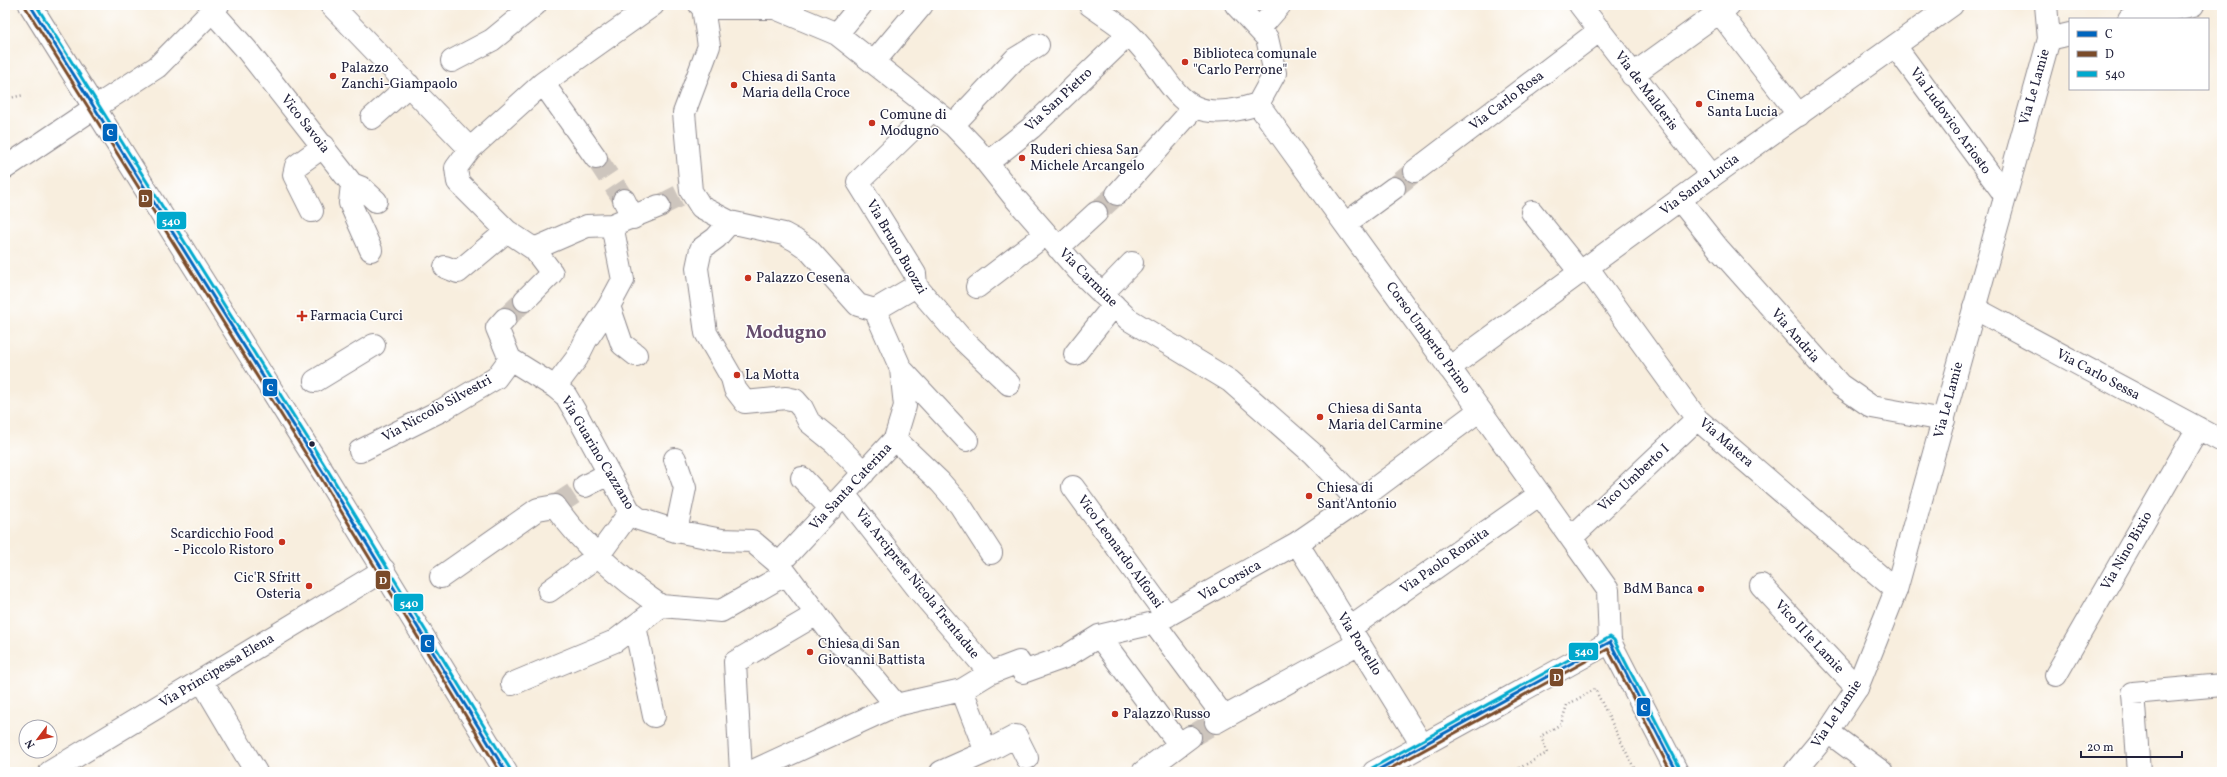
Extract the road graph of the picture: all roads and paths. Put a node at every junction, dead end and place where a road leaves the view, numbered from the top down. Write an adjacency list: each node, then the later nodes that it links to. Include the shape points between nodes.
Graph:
1 (30, 5): 36 (street)
2 (331, 5): 32 (street)
3 (535, 5): 28 (street, via 492,40)
4 (653, 5): 31 (street)
5 (861, 5): 22 (street)
6 (922, 5): 29 (street)
7 (1090, 5): 23 (street)
8 (1236, 5): 21 (street)
9 (1280, 5): 21 (street)
10 (1580, 5): 20 (street, Via de Malderis)
11 (1952, 5): 27 (street, Via Santa Lucia)
12 (2046, 5): 25 (street, Via Le Lamie)
13 (2130, 5): 18 (street)
14 (2193, 5): 19 (street)
15 (701, 6): 22 (street, Via Carmine, via 775,8); 59 (street, via 709,46 684,113 686,193 701,207)
16 (215, 8): 36 (street, via 157,67); 42 (street, Vico Savoia)
17 (1724, 9): 30 (street); 39 (street)
18 (2124, 18)
19 (2134, 18)
20 (1600, 30): 30 (street, Via de Malderis); 47 (street, Via Carlo Rosa)
21 (1264, 33): 35 (street, via 1275,73)
22 (837, 34): 29 (street, Via Carmine)
23 (1129, 34): 37 (street, via 1179,96); 45 (street, Via San Pietro, via 1031,128)
24 (2069, 34): 25 (street)
25 (2049, 39): 52 (street, Via Le Lamie)
26 (1038, 45): 41 (street, via 1015,60)
27 (1895, 46): 39 (street, Via Santa Lucia); 52 (street, Via Ludovico Ariosto)
28 (452, 61)
29 (874, 62): 38 (street, Via Carmine)
30 (1632, 75): 48 (street, Via de Malderis)
31 (543, 83): 43 (street); 44 (street)
32 (409, 85): 40 (street); 43 (street)
33 (24, 94): 34 (path)
34 (5, 99)
35 (1258, 104): 37 (street, via 1236,111 1219,112); 60 (street, Corso Umberto Primo)
36 (94, 108): 46 (street); 110 (street)
37 (1194, 108): 51 (street)
38 (932, 110): 41 (street, Via Carmine); 69 (street, Via Bruno Buozzi, via 858,182 915,274)
39 (1799, 115): 48 (street, Via Santa Lucia)
40 (372, 118)
41 (953, 125): 45 (street, Via Carmine)
42 (324, 146): 49 (street, Vico Savoia); 56 (street, via 296,166 294,175)
43 (470, 149): 62 (street, via 456,168 458,182)
44 (596, 158)
45 (986, 163): 63 (street, Via Carmine)
46 (5, 168)
47 (1415, 171)
48 (1712, 176): 53 (street, Via Santa Lucia)
49 (352, 184): 54 (street, via 362,188); 65 (street, via 350,203)
50 (1394, 188): 60 (street)
51 (1117, 194)
52 (2005, 195): 74 (street, Via Le Lamie)
53 (1680, 200): 68 (street, Via Santa Lucia); 88 (street, Via Andria, via 1718,248 1840,386 1872,407)
54 (376, 201)
55 (659, 206): 61 (street, via 629,209)
56 (312, 211)
57 (1532, 212): 68 (street, Via Matera)
58 (1096, 213): 63 (street)
59 (730, 222): 75 (street, via 784,234 795,240 808,249 858,305); 95 (street, via 716,238 700,250 697,268 706,333 732,378 734,389 745,402 786,398 795,400 809,422 835,443)
60 (1345, 224): 81 (street, Corso Umberto Primo)
61 (612, 225): 64 (street, via 586,226); 73 (street, Via Guarino Cazzano, via 622,280)
62 (507, 231): 64 (street); 67 (street, via 458,272)
63 (1052, 241): 70 (street); 71 (street, Via Carmine)
64 (534, 249): 72 (street, via 552,273)
65 (371, 250)
66 (1132, 263): 71 (street)
67 (445, 267)
68 (1583, 269): 81 (street, Via Santa Lucia); 87 (street, Via Matera)
69 (916, 286): 75 (street); 84 (street, Via Bruno Buozzi, via 960,337)
70 (978, 287)
71 (1108, 299): 78 (street); 102 (street, Via Carmine, via 1128,319 1230,381 1312,454)
72 (525, 300)
73 (609, 306): 79 (street, via 622,344); 85 (street, Via Guarino Cazzano, via 577,358)
74 (1974, 308): 88 (street, Via Le Lamie); 89 (street, Via Carlo Sessa)
75 (875, 310): 82 (street, Via Santa Caterina)
76 (505, 319): 80 (street, via 497,328)
77 (374, 345): 83 (street)
78 (1075, 354)
79 (636, 356)
80 (510, 359): 85 (street); 93 (street, Via Niccolò Silvestri, via 496,378 442,410)
81 (1449, 368): 86 (street, Corso Umberto Primo)
82 (900, 369): 90 (street, Via Santa Caterina, via 905,406); 91 (street)
83 (315, 381)
84 (1009, 384)
85 (555, 387): 96 (street, Via Guarino Cazzano, via 566,396)
86 (1480, 410): 100 (street, Corso Umberto Primo); 102 (street, Via Corsica)
87 (1697, 419): 105 (street, Vico Umberto I); 113 (street, Via Matera)
88 (1944, 420): 113 (street, Via Le Lamie)
89 (2198, 428): 92 (street, Via Carlo Sessa); 123 (street, Via Nino Bixio)
90 (895, 439): 95 (street, Via Santa Caterina); 107 (street, via 960,505)
91 (967, 440)
92 (2222, 441)
93 (360, 451)
94 (676, 459): 104 (street, via 685,488)
95 (864, 473): 101 (street, Via Santa Caterina)
96 (608, 474): 98 (street); 103 (street, Via Guarino Cazzano)
97 (802, 478): 101 (street, Via Arciprete Nicola Trentadue)
98 (585, 486)
99 (1073, 487): 117 (street, Vico Leonardo Alfonsi)
100 (1540, 494): 105 (street, Corso Umberto Primo); 120 (street, Via Paolo Romita)
101 (837, 502): 109 (street, Via Santa Caterina); 122 (street, Via Arciprete Nicola Trentadue, via 918,589)
102 (1358, 502): 106 (street, Via Corsica)
103 (630, 512): 104 (street, Via Guarino Cazzano, via 639,519); 108 (street)
104 (676, 531): 109 (street, Via Guarino Cazzano, via 722,540 752,541)
105 (1571, 538): 121 (street, Corso Umberto Primo, via 1608,590)
106 (1297, 543): 117 (street, Via Corsica); 120 (street, Via Portello)
107 (991, 553)
108 (598, 556): 111 (street, via 555,506 538,509); 114 (street); 115 (street)
109 (783, 569): 115 (street, Via Santa Caterina, via 721,611); 116 (street, Via Guarino Cazzano)
110 (384, 570): 124 (street, Via Principessa Elena); 138 (street)
111 (441, 577)
112 (1761, 585): 127 (street, Vico II le Lamie)
113 (1896, 590): 127 (street, Via Le Lamie)
114 (549, 591)
115 (661, 606): 118 (street)
116 (817, 614): 129 (street, Via Guarino Cazzano, via 837,641 862,664); 139 (street, via 735,662)
117 (1161, 620): 119 (street, Via Corsica); 131 (street, Vico Leonardo Alfonsi)
118 (635, 626): 125 (street, via 614,640); 130 (street)
119 (1099, 636): 122 (street, Via Corsica, via 1065,657 1023,672 1019,662); 142 (street, via 1185,740)
120 (1355, 636): 131 (street, Via Paolo Romita); 133 (street, Via Portello)
121 (1610, 642): 133 (street); 146 (street)
122 (990, 673): 128 (street, Via Corsica)
123 (2056, 675)
124 (202, 681): 136 (street, Via Principessa Elena); 137 (street)
125 (512, 684)
126 (2222, 685): 149 (street, via 2133,693)
127 (1857, 688): 132 (street, Via Le Lamie)
128 (962, 690): 129 (street, Via Corsica); 134 (street)
129 (896, 705): 140 (street, Via Corsica)
130 (654, 716)
131 (1220, 720)
132 (1828, 732): 147 (street, Via Le Lamie); 148 (street)
133 (1422, 746): 143 (street)
134 (986, 752): 135 (street, via 1016,736); 141 (street)
135 (1027, 758)
136 (59, 770)
137 (256, 772)
138 (506, 772)
139 (741, 772)
140 (751, 772)
141 (941, 772)
142 (1143, 772)
143 (1374, 772)
144 (1512, 772): 145 (path, via 1547,753 1540,736 1561,724 1567,705 1595,689)
145 (1636, 772)
146 (1677, 772)
147 (1795, 772)
148 (1882, 772)
149 (2139, 772)

